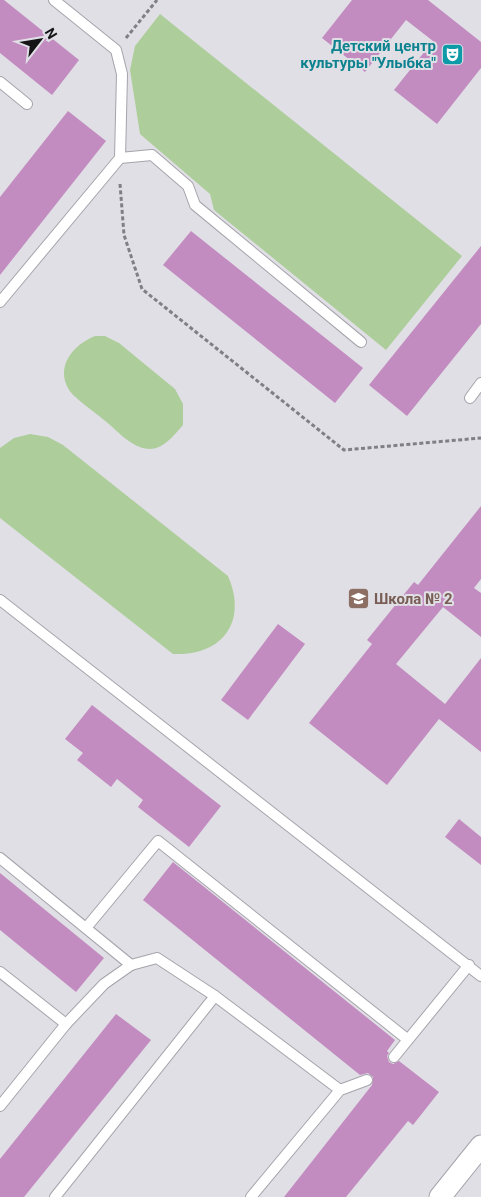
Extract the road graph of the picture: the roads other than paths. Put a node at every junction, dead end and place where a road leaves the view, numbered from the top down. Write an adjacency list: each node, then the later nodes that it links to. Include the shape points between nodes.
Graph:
1 (54, 0): 4 (lane, via 116,50 122,74)
2 (0, 82): 3 (lane)
3 (27, 104)
4 (120, 158): 5 (lane); 6 (lane, via 152,155 188,186 195,205)
5 (0, 302)
6 (361, 342)
7 (481, 383): 8 (lane)
8 (470, 398)
9 (0, 600): 13 (lane)
10 (0, 858): 11 (lane)
11 (86, 928): 12 (lane); 18 (lane, via 158,840)
12 (131, 965): 16 (lane, via 157,958); 17 (lane, via 104,984)
13 (469, 966): 15 (lane); 18 (lane)
14 (0, 972): 17 (lane)
15 (481, 976)
16 (215, 996): 21 (lane); 24 (lane)
17 (66, 1024): 22 (lane)
18 (407, 1039): 19 (lane)
19 (394, 1057)
20 (367, 1080): 21 (lane)
21 (340, 1090): 25 (lane)
22 (0, 1106)
23 (481, 1146): 26 (street)
24 (56, 1197)
25 (251, 1197)
26 (440, 1197)

